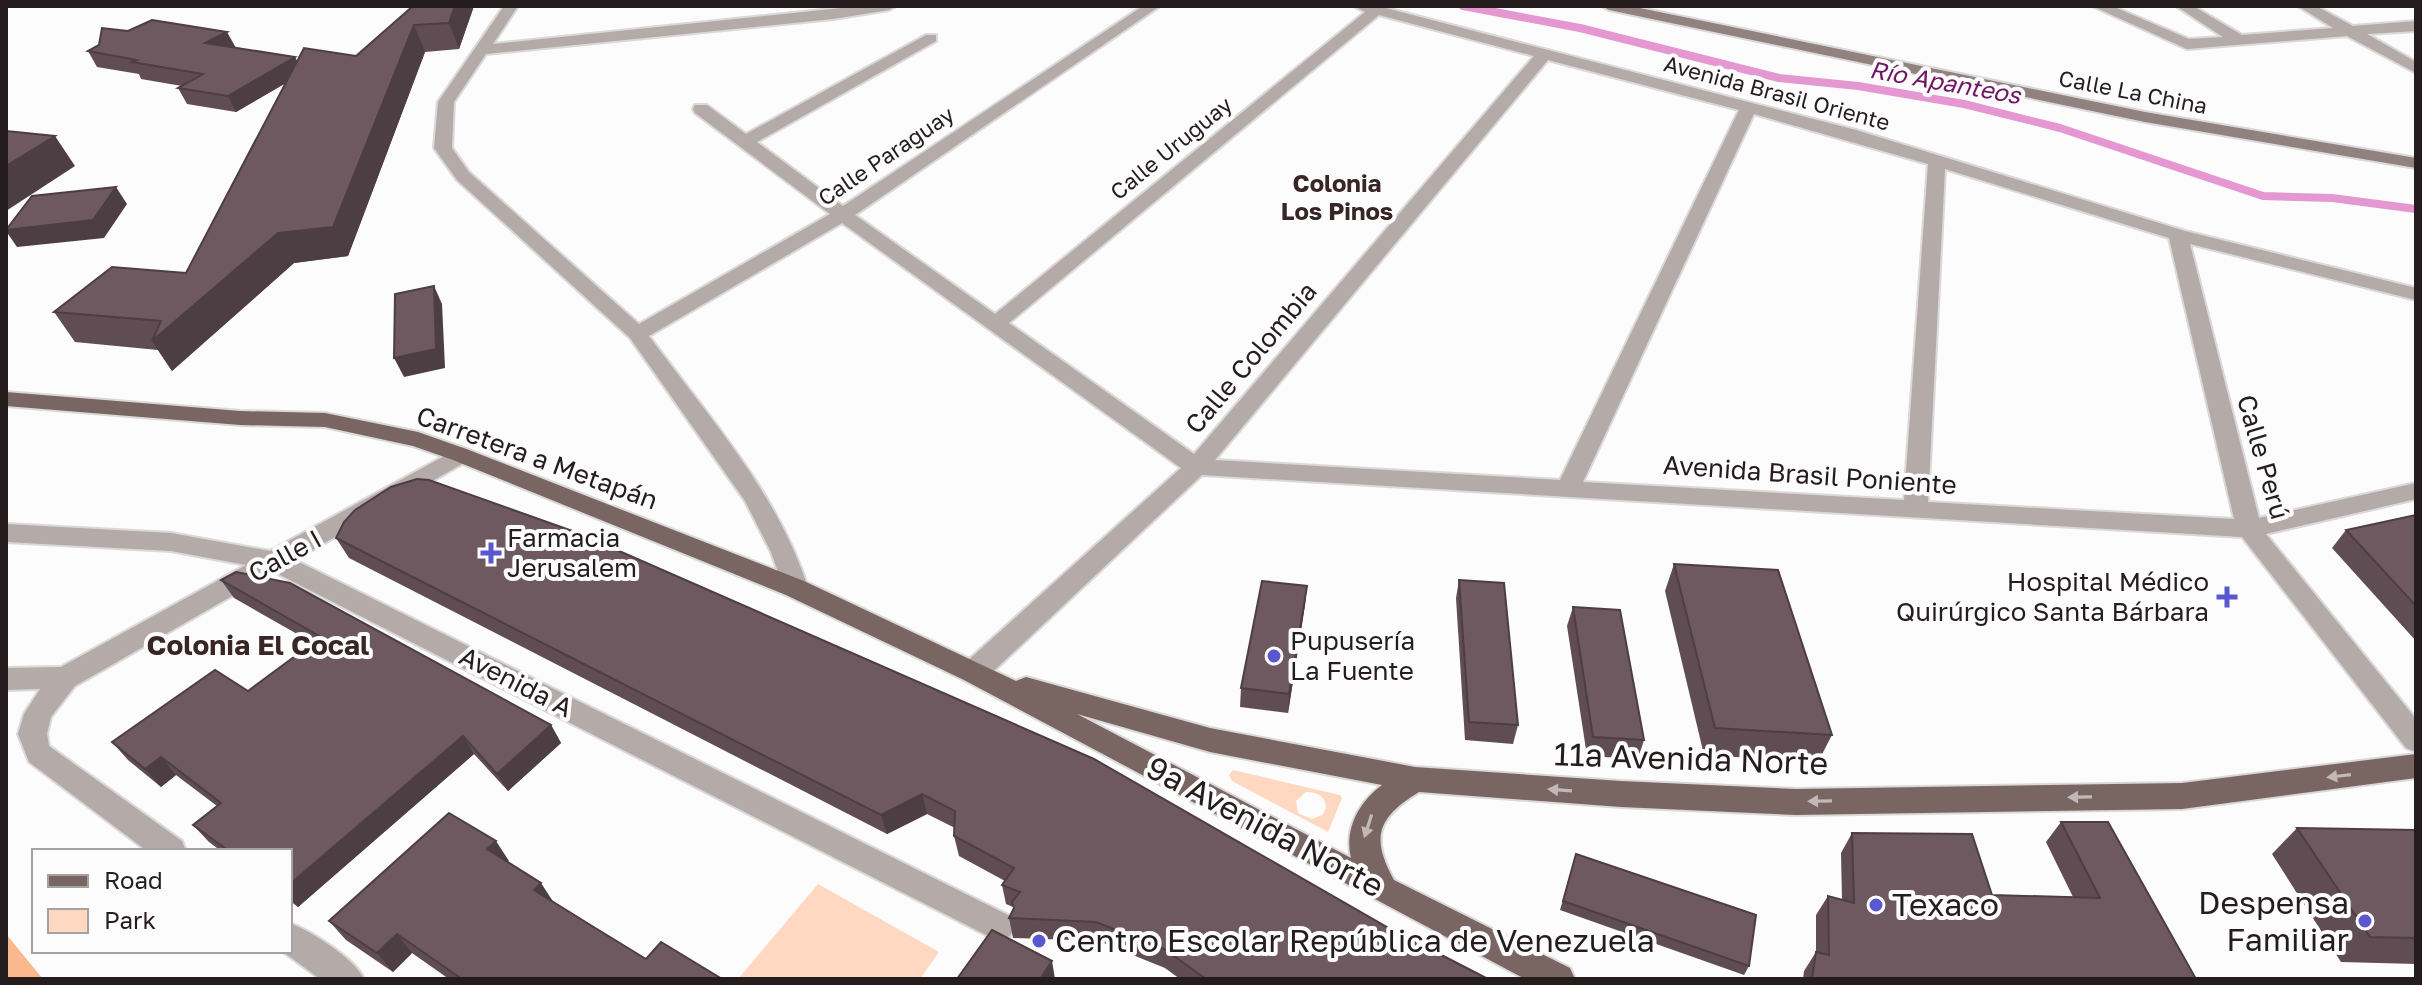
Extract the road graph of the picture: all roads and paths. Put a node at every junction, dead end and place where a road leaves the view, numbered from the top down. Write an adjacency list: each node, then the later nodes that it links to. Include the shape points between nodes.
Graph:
1 (511, 6): 15 (street)
2 (889, 6): 10 (street)
3 (1153, 6): 23 (street, Calle Paraguay)
4 (1609, 6): 9 (main road, Calle La China)
5 (2099, 6): 14 (street, via 2187,44)
6 (2183, 6): 14 (street)
7 (2305, 6): 12 (street)
8 (1369, 8): 16 (street, Avenida Brasil Oriente); 26 (street, Calle Uruguay)
9 (1630, 8): 22 (main road, Calle La China, via 2129,114)
10 (832, 11): 15 (street)
11 (2416, 26): 12 (street)
12 (2349, 30): 14 (street); 17 (street)
13 (931, 38): 20 (street)
14 (2239, 40)
15 (480, 50): 27 (street, via 446,102 443,148 463,176)
16 (1544, 54): 19 (street, Avenida Brasil Oriente); 30 (street, Calle Colombia)
17 (2416, 68)
18 (701, 109): 20 (street)
19 (1748, 109): 21 (street, Avenida Brasil Oriente); 31 (street)
20 (746, 141): 23 (street)
21 (1937, 161): 24 (street, Avenida Brasil Oriente); 33 (street)
22 (2416, 163)
23 (843, 215): 26 (street); 27 (street, Calle Paraguay)
24 (2178, 235): 25 (street); 34 (street, Calle Perú)
25 (2416, 294)
26 (995, 324): 30 (street)
27 (637, 334): 37 (street, via 755,498 784,552)
28 (6, 399): 29 (main road, Carretera a Metapán, via 325,420)
29 (461, 455): 36 (street, Calle I); 37 (main road, Carretera a Metapán)
30 (1196, 467): 31 (street, Avenida Brasil Poniente); 38 (street, Calle Colombia)
31 (1568, 488): 33 (street, Avenida Brasil Poniente)
32 (2416, 491): 34 (street, Avenida Brasil Poniente)
33 (1915, 510): 34 (street, Avenida Brasil Poniente)
34 (2249, 529): 41 (street, Calle Perú)
35 (6, 533): 36 (street, Avenida A, via 171,542)
36 (275, 561): 39 (street, Calle I); 46 (street, Avenida A)
37 (795, 588): 38 (main road, Carretera a Metapán)
38 (974, 672): 43 (main road, 11a Avenida Norte, via 1210,740); 45 (main road, 9a Avenida Norte)
39 (65, 678): 40 (street); 44 (street, via 35,720 34,747)
40 (6, 679)
41 (2416, 740)
42 (2416, 766): 43 (main road, 11a Avenida Norte, one-way to 43, via 2182,796 1796,802)
43 (1415, 779): 45 (main road, one-way to 45, via 1378,803 1365,830 1366,860)
44 (168, 849)
45 (1383, 890): 49 (main road, 9a Avenida Norte)
46 (999, 926)
47 (292, 939): 48 (street)
48 (347, 979)
49 (1558, 979)

